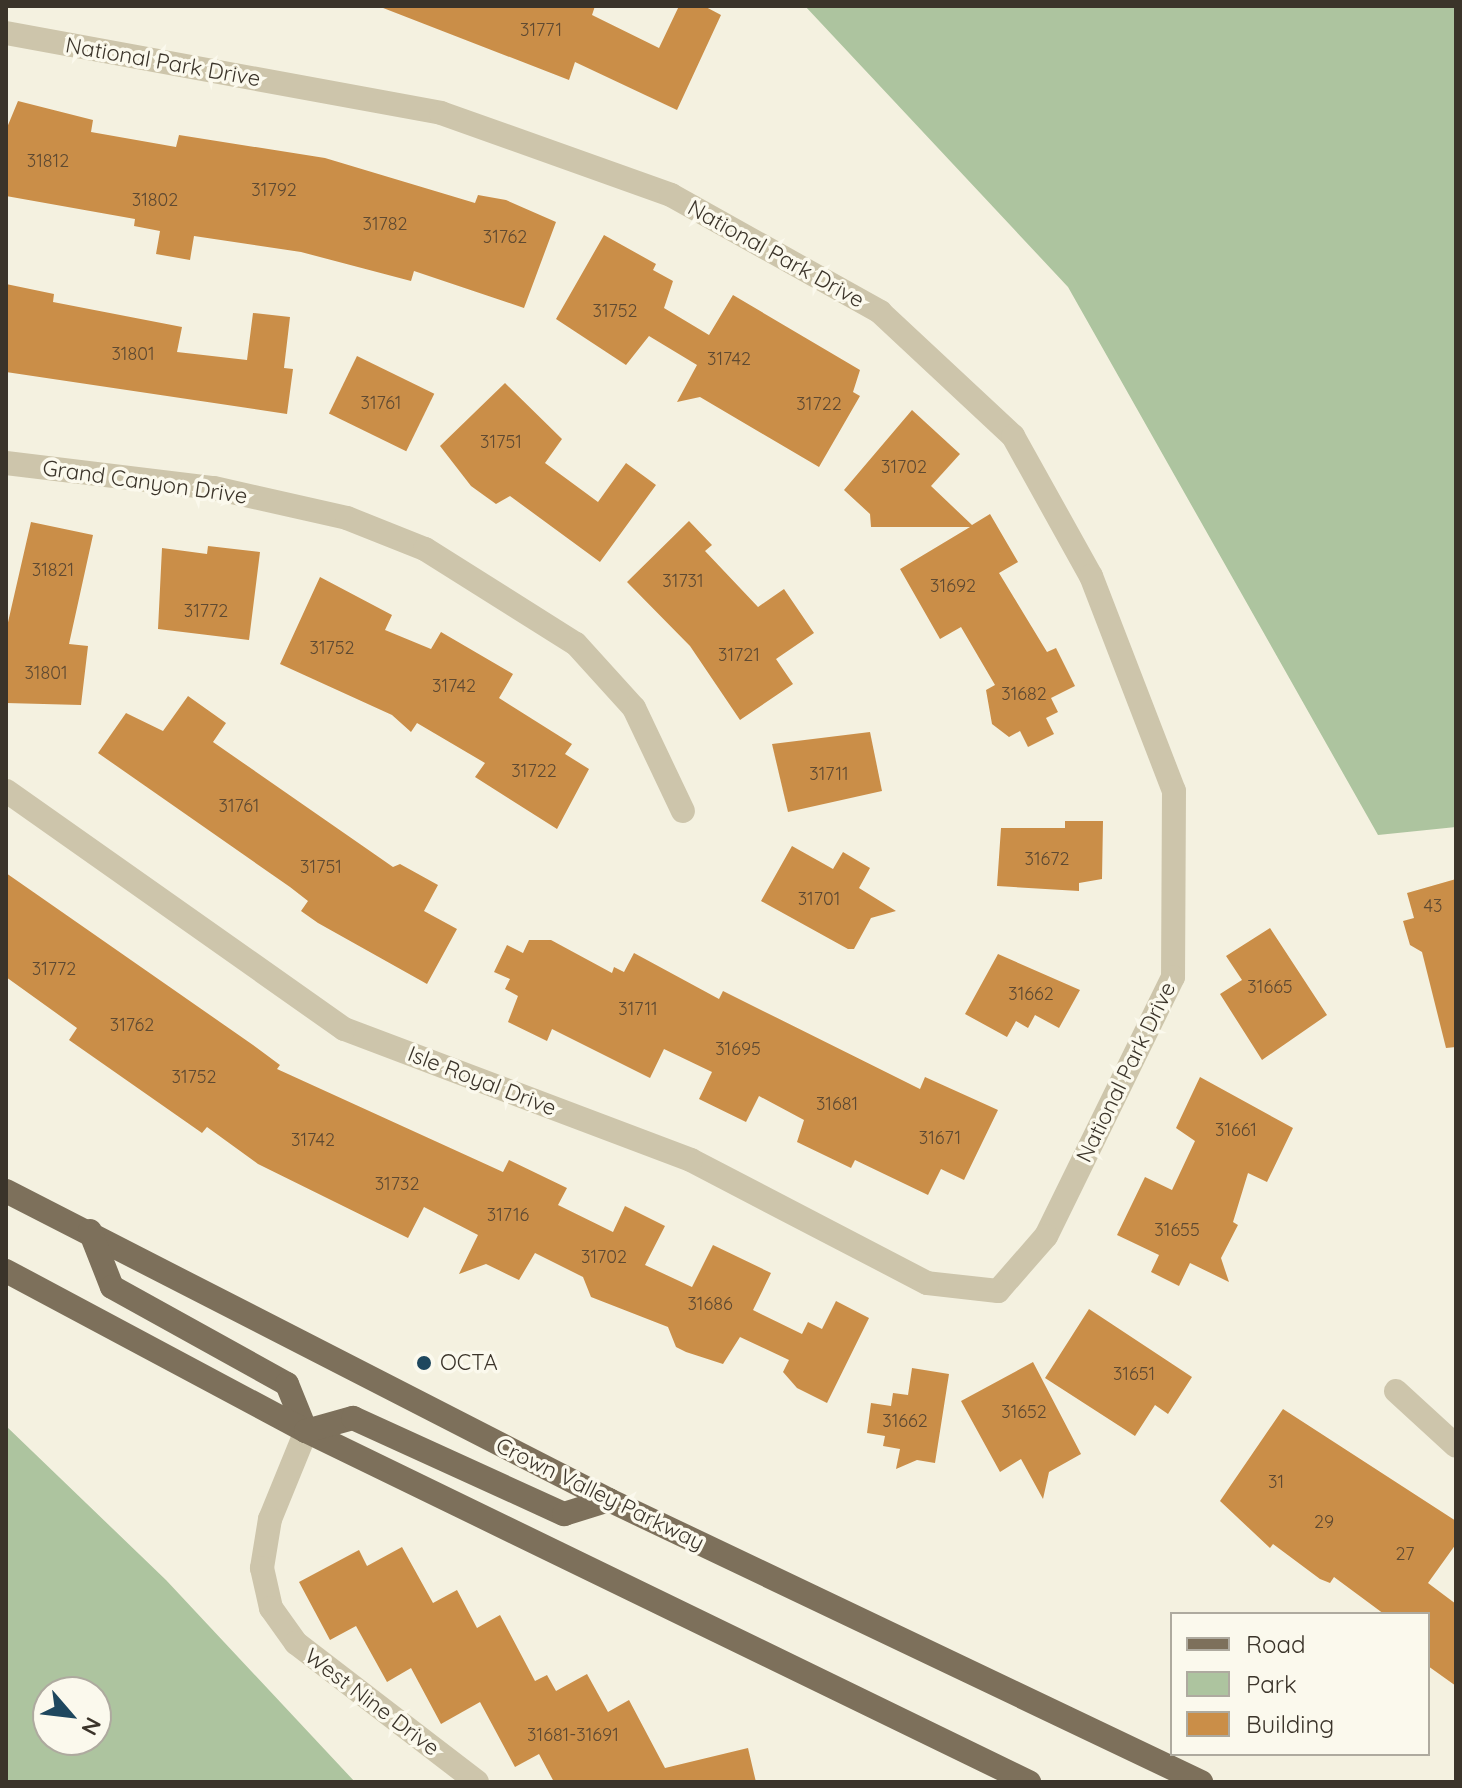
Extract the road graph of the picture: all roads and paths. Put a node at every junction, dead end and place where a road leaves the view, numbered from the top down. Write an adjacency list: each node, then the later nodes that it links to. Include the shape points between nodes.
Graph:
1 (6, 33): 8 (street, National Park Drive, via 441,113 671,195 880,312 1013,436 1091,576 1174,791 1173,977 1046,1236)
2 (6, 463): 4 (street, Grand Canyon Drive, via 214,488 347,518 425,549 576,644 634,708)
3 (6, 791): 8 (street, Isle Royal Drive, via 344,1029 691,1160 927,1283)
4 (683, 811)
5 (6, 1191): 6 (main road, Crown Valley Parkway)
6 (90, 1231): 10 (main road, via 112,1287 287,1384); 12 (main road, Crown Valley Parkway)
7 (6, 1271): 10 (main road)
8 (998, 1291)
9 (1396, 1391): 11 (street)
10 (306, 1431): 12 (main road, via 353,1418 564,1514); 13 (street, West Nine Drive, via 270,1519 262,1568 271,1608 296,1643); 14 (main road)
11 (1456, 1446)
12 (609, 1500): 15 (main road, Crown Valley Parkway)
13 (477, 1782)
14 (1029, 1782)
15 (1201, 1782)

